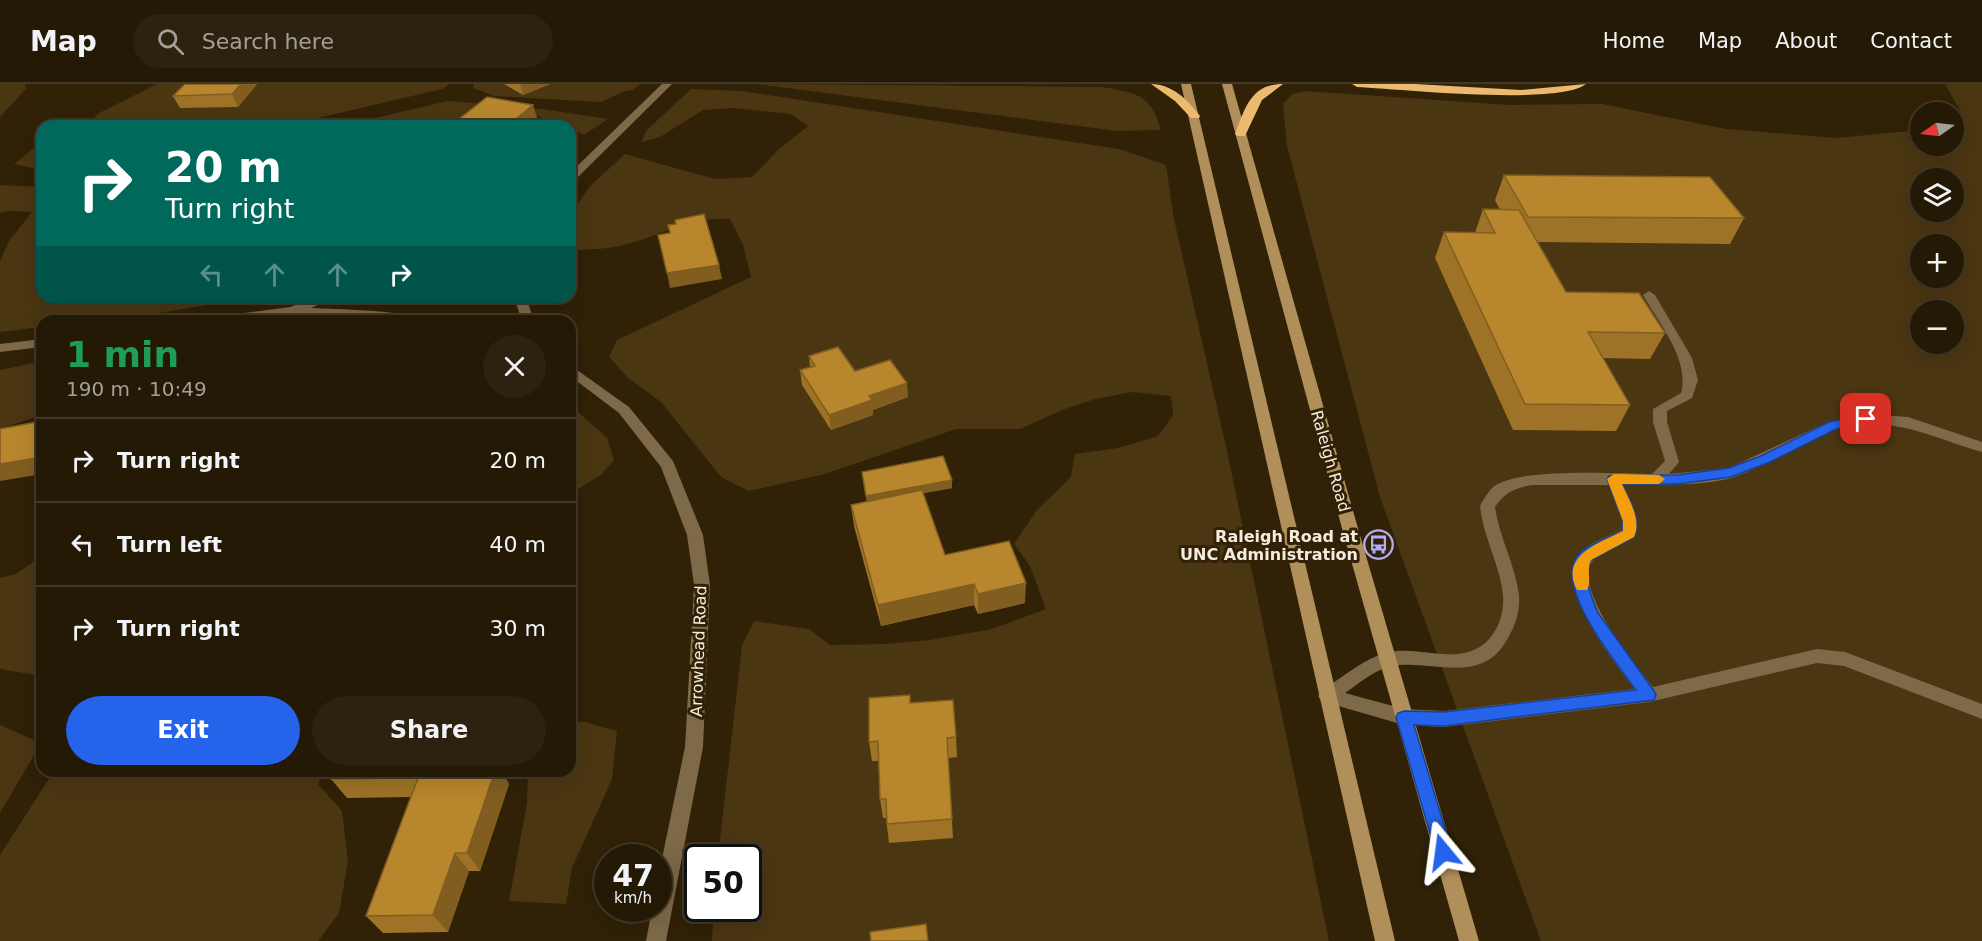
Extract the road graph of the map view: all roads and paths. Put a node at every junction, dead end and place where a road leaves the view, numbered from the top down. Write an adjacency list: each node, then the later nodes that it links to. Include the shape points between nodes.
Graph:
1 (667, 84): 10 (street)
2 (1156, 84): 8 (highway)
3 (1186, 84): 8 (main road)
4 (1227, 84): 9 (main road, Raleigh Road)
5 (1278, 84): 9 (highway, via 1258,96)
6 (1357, 84): 7 (highway, via 1521,93)
7 (1581, 84)
8 (1195, 116): 24 (main road)
9 (1241, 134): 22 (main road, Raleigh Road)
10 (576, 173)
11 (1649, 295): 21 (street, via 1685,358 1691,380 1687,395 1660,409 1672,462)
12 (311, 303): 13 (street)
13 (292, 310): 14 (street); 15 (street)
14 (257, 315)
15 (363, 315)
16 (36, 344): 17 (street)
17 (0, 348)
18 (576, 374): 27 (street, Arrowhead Road, via 624,410 668,465 695,535 702,585 694,747)
19 (1982, 447): 21 (street, via 1908,422 1866,419 1833,425 1731,472)
20 (1614, 479): 21 (street); 22 (street, via 1532,480 1498,491 1487,506 1488,524 1510,587 1511,610 1492,651 1475,660 1459,662); 23 (street, via 1630,521 1629,533 1586,556 1580,579 1593,616)
21 (1656, 479)
22 (1389, 659): 24 (street); 26 (main road, Raleigh Road)
23 (1648, 695): 25 (street, via 1817,656 1845,659); 26 (street, via 1444,719)
24 (1327, 696): 26 (street); 28 (main road)
25 (1982, 712)
26 (1404, 717): 29 (main road, Raleigh Road)
27 (656, 941)
28 (1385, 941)
29 (1469, 941)

